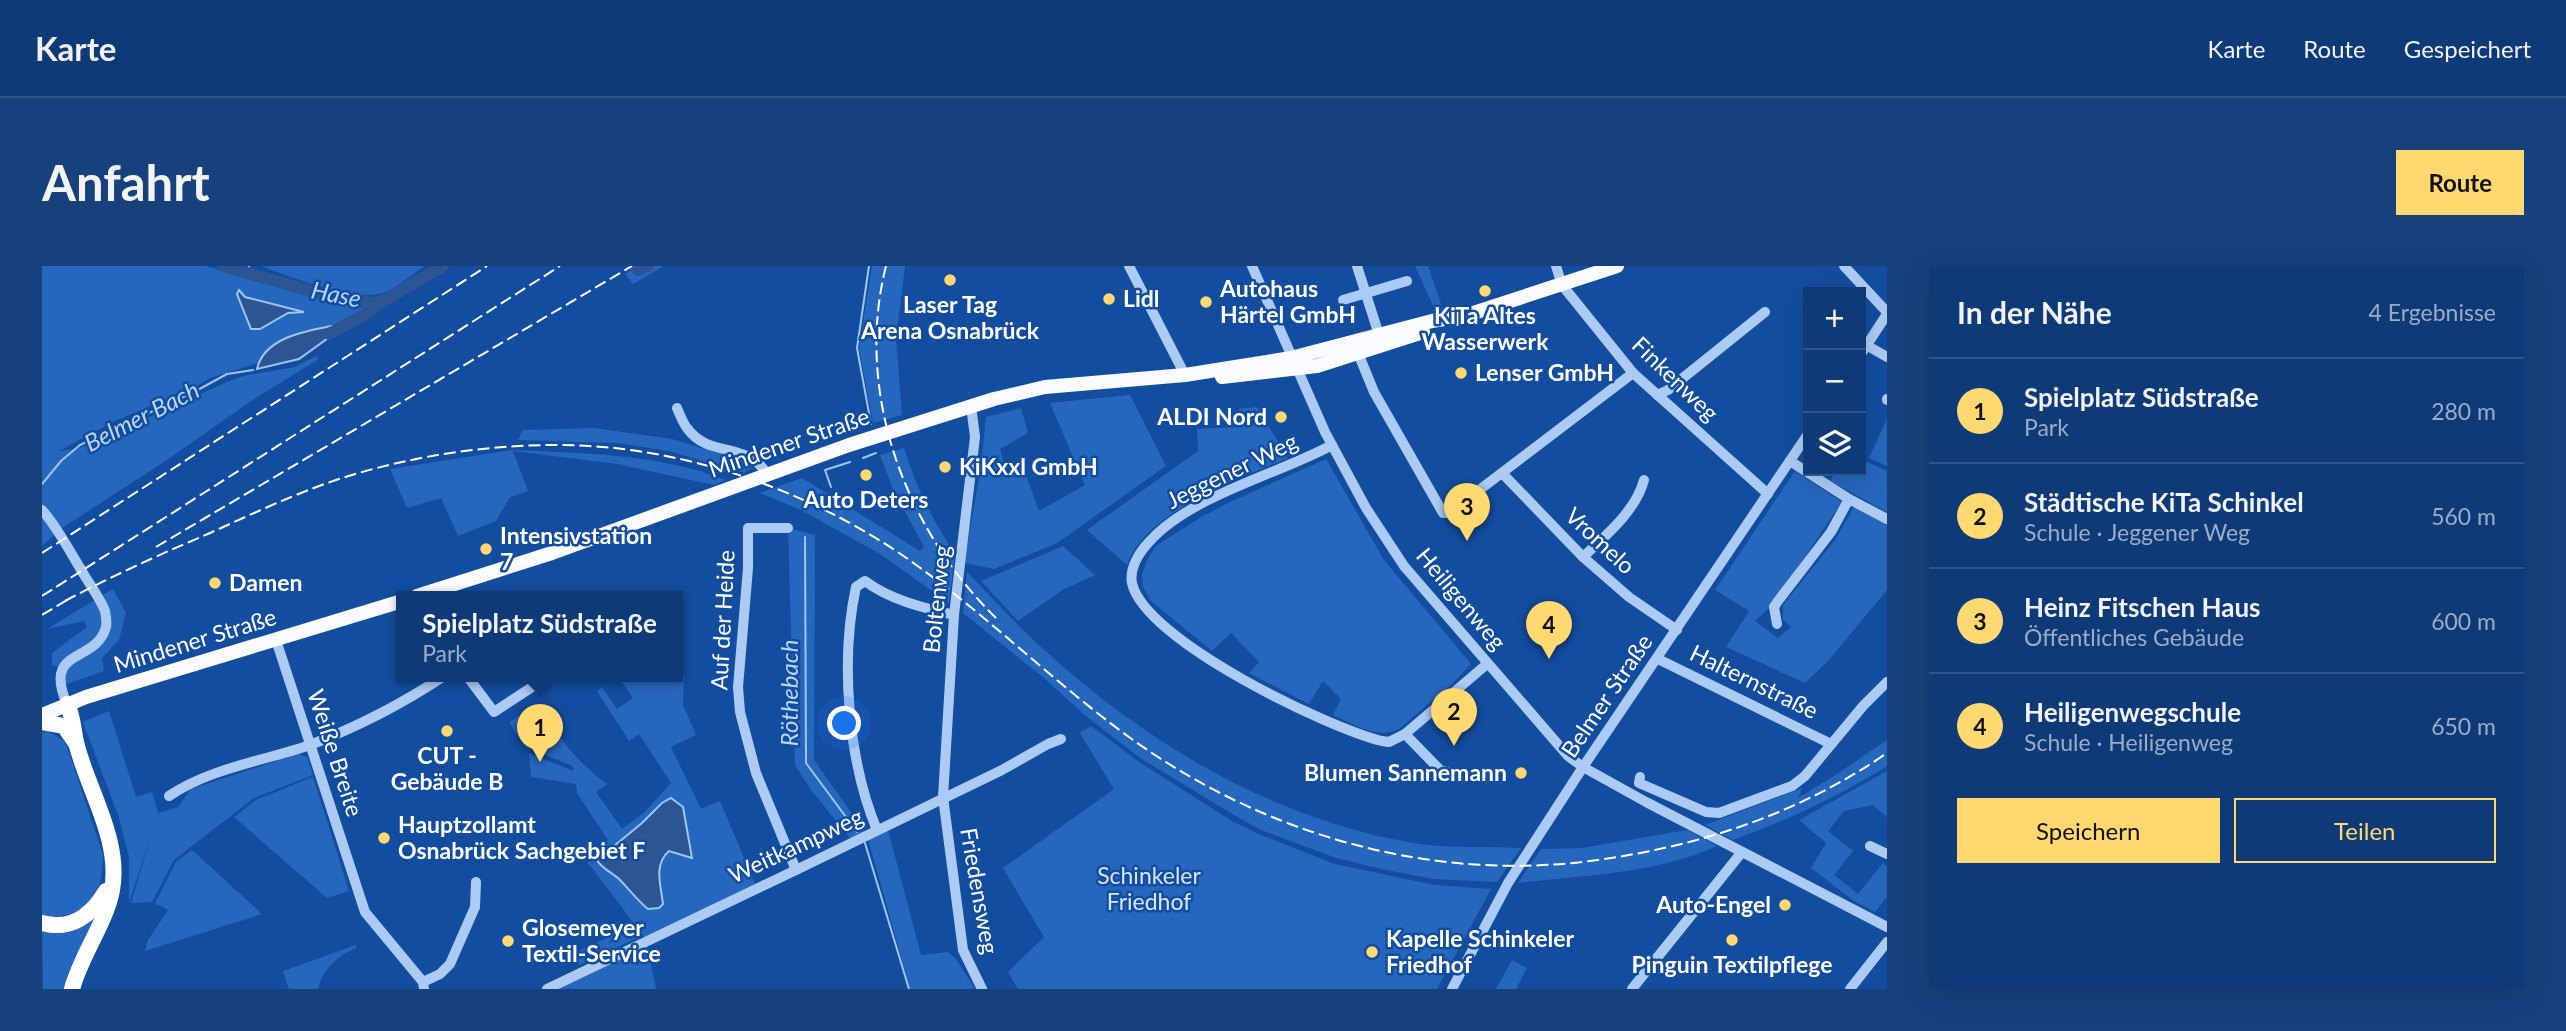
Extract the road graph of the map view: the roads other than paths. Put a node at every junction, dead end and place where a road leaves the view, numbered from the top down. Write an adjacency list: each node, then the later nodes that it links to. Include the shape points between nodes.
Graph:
1 (1129, 266): 21 (street)
2 (1252, 266): 19 (street, Heiligenweg)
3 (1357, 266): 9 (street)
4 (1556, 266): 8 (street)
5 (1617, 266): 8 (main road, Mindener Straße)
6 (1844, 266): 12 (street)
7 (1407, 281): 9 (street)
8 (1562, 285): 13 (main road, Mindener Straße); 20 (street, Finkenweg)
9 (1366, 293): 10 (street); 14 (street)
10 (1343, 300)
11 (1765, 312): 22 (street)
12 (1887, 313): 15 (street)
13 (1463, 316): 14 (main road, Mindener Straße); 17 (main road, Mindener Straße)
14 (1380, 335): 17 (street); 19 (main road, Mindener Straße)
15 (1866, 346)
16 (1866, 350): 18 (street)
17 (1364, 352): 19 (main road, Mindener Straße); 28 (street, via 1374,392 1443,513)
18 (1887, 357)
19 (1294, 364): 21 (main road, Mindener Straße); 26 (street, Heiligenweg)
20 (1633, 373): 22 (street, Finkenweg); 28 (street)
21 (1185, 375): 23 (main road, Mindener Straße, via 1045,387)
22 (1657, 395): 31 (street, Finkenweg)
23 (971, 406): 29 (main road, Mindener Straße); 39 (street, Boltenweg, via 975,437)
24 (677, 408): 29 (street, via 687,429 700,440 751,456)
25 (1803, 441): 27 (street, Belmer Straße)
26 (1332, 445): 44 (street, Heiligenweg, via 1404,566); 53 (street, Jeggener Weg, via 1230,490 1159,532 1135,564 1131,576 1135,592 1179,638 1266,693 1375,740 1389,742)
27 (1790, 461): 31 (street, Belmer Straße); 32 (street)
28 (1502, 473): 36 (street, Vromelo)
29 (767, 474): 37 (main road, Mindener Straße, via 552,553)
30 (1644, 480): 36 (street, via 1640,494)
31 (1768, 494): 41 (street, Belmer Straße)
32 (1849, 499): 34 (street); 40 (street, via 1774,607)
33 (42, 510): 49 (street, via 107,618 100,639 63,663 58,673)
34 (1887, 519)
35 (788, 528): 67 (street, Auf der Heide, via 748,528 738,687 756,773)
36 (1583, 557): 41 (street, Vromelo)
37 (433, 591)
38 (396, 603): 42 (main road, Mindener Straße)
39 (954, 615): 62 (street, Boltenweg); 63 (street, via 876,590 865,582 856,587 850,709 860,784)
40 (1777, 624)
41 (1677, 630): 43 (street, Belmer Straße)
42 (276, 640): 49 (main road, Mindener Straße); 56 (street, Weiße Breite)
43 (1658, 659): 57 (street, Halternstraße); 58 (street, Belmer Straße)
44 (1487, 664): 53 (street); 58 (street, Heiligenweg)
45 (434, 682): 56 (street, via 393,707)
46 (472, 682): 47 (street, via 494,712)
47 (540, 682)
48 (1887, 682): 57 (street)
49 (67, 705): 50 (main road, Mindener Straße); 52 (highway); 55 (highway)
50 (42, 715)
51 (42, 722): 52 (highway)
52 (64, 726): 55 (highway)
53 (1405, 734): 59 (street, via 1440,770)
54 (1062, 739): 62 (street, Weitkampweg)
55 (76, 744): 68 (highway, via 109,840)
56 (311, 744): 61 (street, via 188,784); 73 (street, Weiße Breite, via 365,912)
57 (1831, 744): 60 (street, via 1792,786 1719,813 1706,812 1639,783)
58 (1583, 767): 65 (street, Heiligenweg); 78 (street, Belmer Straße, via 1508,883)
59 (1453, 774)
60 (1640, 777)
61 (169, 796)
62 (943, 797): 63 (street, Weitkampweg); 77 (street, Friedensweg, via 963,950)
63 (877, 830): 67 (street, Weitkampweg)
64 (1870, 846): 66 (street)
65 (1742, 852): 71 (street, Heiligenweg); 79 (street)
66 (1887, 854)
67 (796, 870): 76 (street, Weitkampweg)
68 (113, 872): 70 (highway, via 107,890 80,920 65,925); 75 (highway, via 109,903)
69 (476, 882): 73 (street, via 475,907 450,964)
70 (42, 923)
71 (1887, 927)
72 (1887, 942): 74 (street)
73 (423, 985)
74 (1853, 988)
75 (72, 989)
76 (547, 989)
77 (982, 989)
78 (1452, 989)
79 (1632, 989)

